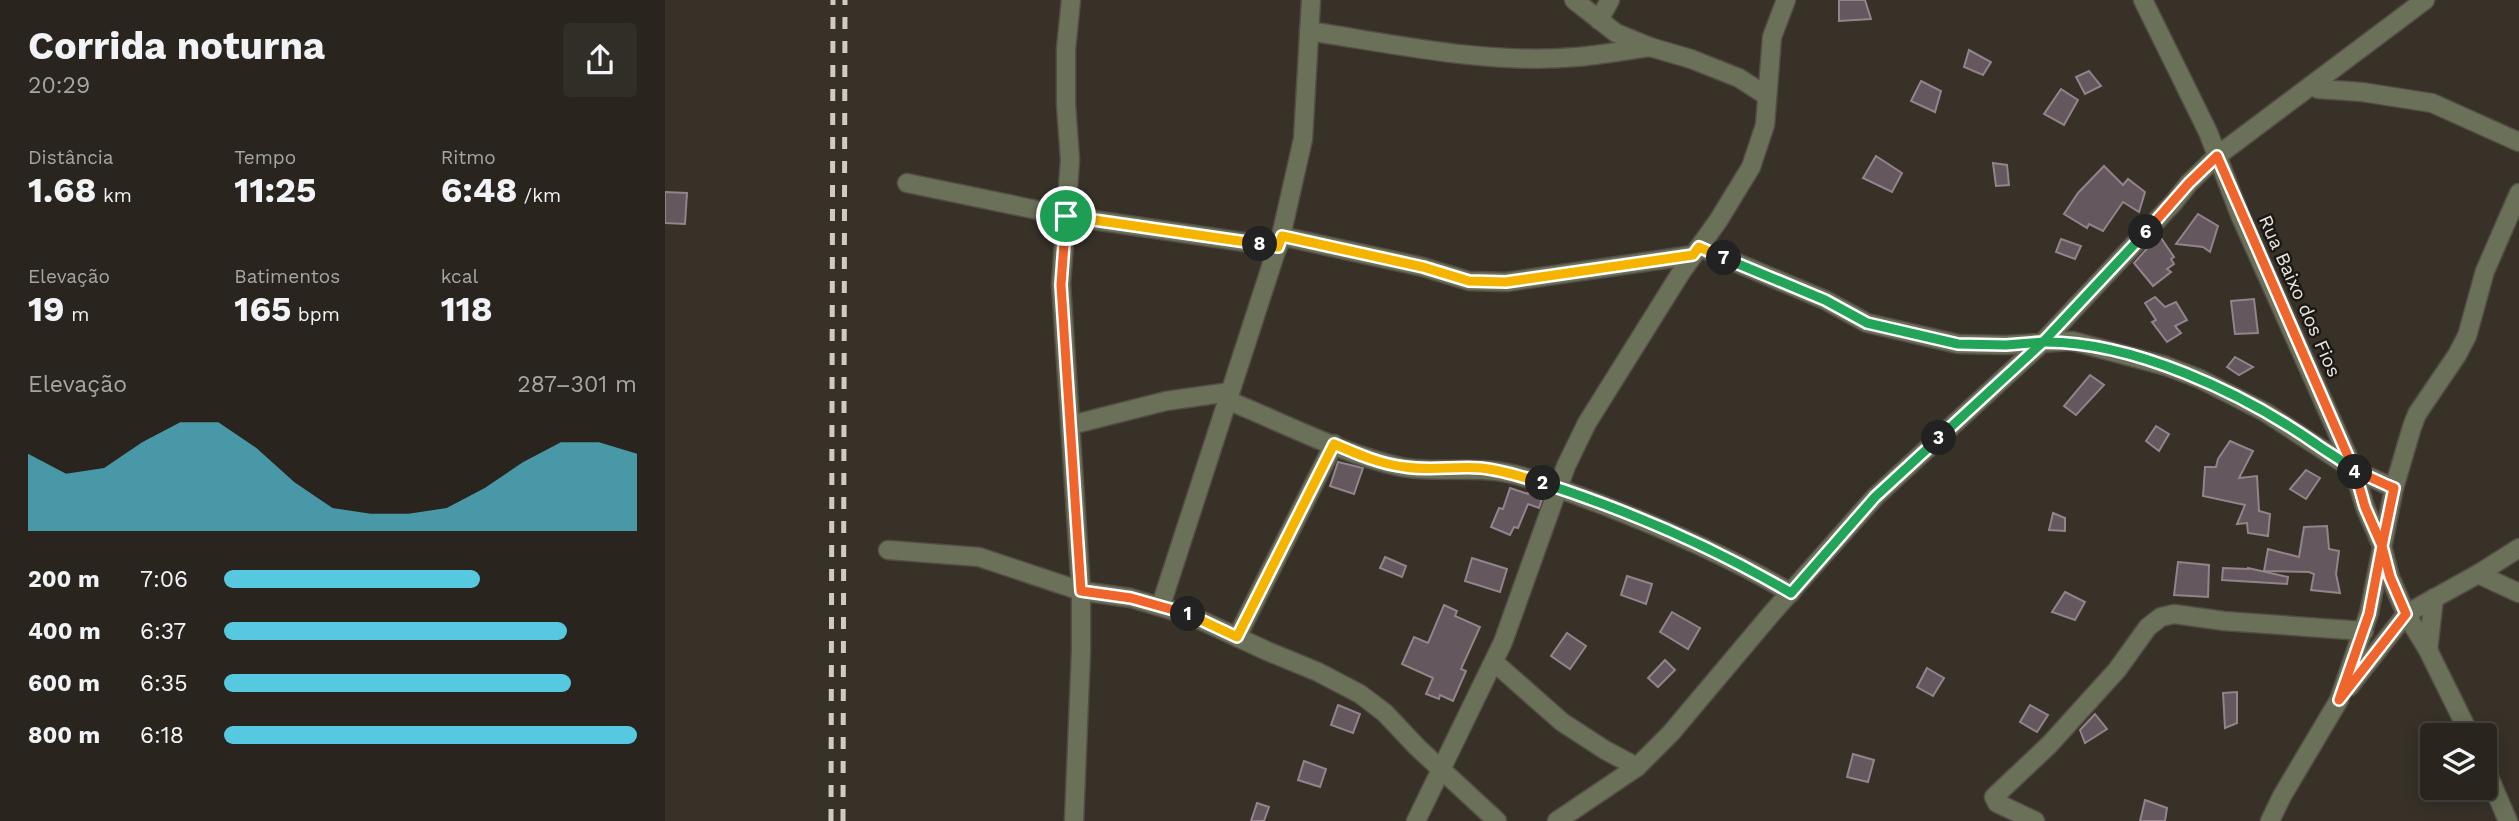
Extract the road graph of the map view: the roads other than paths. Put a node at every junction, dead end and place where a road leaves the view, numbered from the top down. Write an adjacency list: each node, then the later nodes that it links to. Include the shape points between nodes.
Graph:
1 (1071, 0): 17 (street, via 1066,50 1070,160)
2 (1311, 0): 9 (street)
3 (1574, 0): 8 (street)
4 (1609, 0): 8 (street)
5 (1786, 0): 12 (street, via 1772,37)
6 (2143, 0): 14 (street, Rua Baixo dos Fios)
7 (2425, 0): 11 (street)
8 (1599, 20): 10 (street, via 1616,33)
9 (1309, 31): 10 (street, via 1510,57 1574,58); 18 (street, via 1303,139)
10 (1650, 47): 12 (street, via 1739,78)
11 (2312, 85): 13 (street, via 2432,103); 14 (street)
12 (1767, 96): 19 (street, via 1765,125 1751,167)
13 (2519, 142)
14 (2217, 156): 20 (street); 24 (street, Rua Baixo dos Fios)
15 (907, 183): 17 (street)
16 (2519, 193): 26 (street, via 2485,271 2467,336 2417,414)
17 (1066, 216): 18 (street); 22 (street, via 1061,285)
18 (1280, 242): 19 (street, via 1411,264 1469,281 1506,282); 21 (street)
19 (1696, 251): 20 (street, via 1825,300 1867,323 1958,344); 25 (street, via 1587,423)
20 (2043, 342): 24 (street, via 2072,341 2111,350 2200,379 2281,421); 32 (street, via 1875,497)
21 (1229, 396): 22 (street, via 1166,401); 23 (street); 35 (street)
22 (1070, 425): 31 (street)
23 (1334, 444): 25 (street, via 1403,467 1479,468); 38 (street)
24 (2354, 470): 26 (street); 27 (street, Rua Baixo dos Fios)
25 (1558, 488): 32 (street, via 1669,531); 40 (street)
26 (2394, 488): 27 (street)
27 (2382, 546): 36 (street, Rua Baixo dos Fios); 37 (street)
28 (2519, 548): 30 (street)
29 (888, 550): 31 (street, via 979,557)
30 (2478, 575): 33 (street); 34 (street)
31 (1081, 591): 35 (street); 47 (street)
32 (1791, 593): 43 (street)
33 (2519, 593)
34 (2434, 598): 36 (street); 39 (street)
35 (1161, 605): 38 (street)
36 (2406, 614): 39 (street, Rua Baixo dos Fios); 41 (street)
37 (2364, 631): 41 (street); 51 (street, via 2173,614 2161,617 2050,744 1994,797 1997,803)
38 (1237, 637): 44 (street, via 1360,694)
39 (2428, 650): 42 (street)
40 (1494, 662): 43 (street, via 1562,722); 44 (street)
41 (2339, 700): 52 (street)
42 (2464, 723)
43 (1637, 767): 50 (street)
44 (1440, 768): 48 (street); 49 (street)
45 (2497, 799): 46 (street)
46 (2505, 819)
47 (1074, 821)
48 (1416, 821)
49 (1497, 821)
50 (1557, 821)
51 (2035, 821)
52 (2270, 821)

